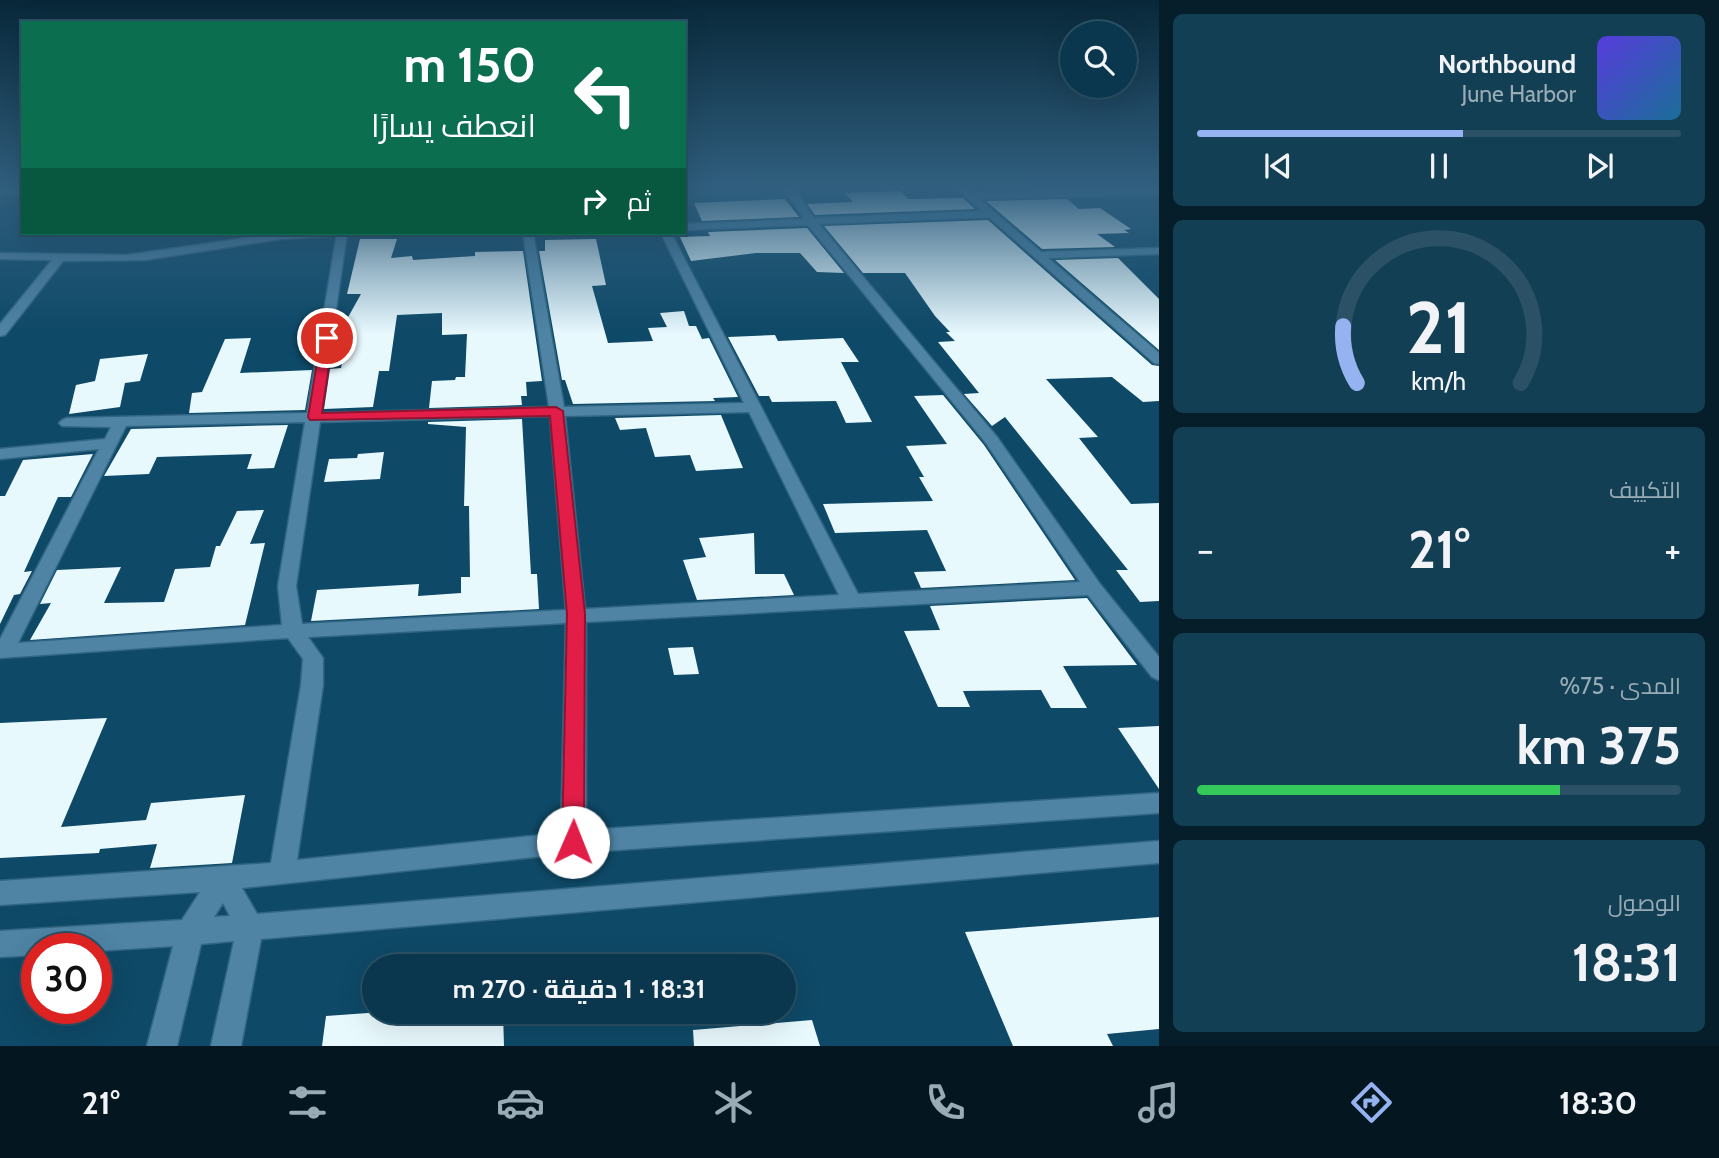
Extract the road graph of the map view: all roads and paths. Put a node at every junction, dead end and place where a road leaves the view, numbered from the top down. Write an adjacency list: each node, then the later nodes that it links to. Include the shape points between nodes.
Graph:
1 (288, 236): 9 (street, via 146,257 90,260)
2 (342, 236): 15 (street)
3 (528, 236): 14 (street)
4 (667, 236): 13 (street)
5 (823, 236): 20 (street, via 992,440)
6 (1017, 236): 8 (street)
7 (1159, 251): 8 (street)
8 (1039, 255): 12 (street)
9 (61, 256): 10 (street); 11 (street)
10 (0, 257)
11 (0, 332)
12 (1159, 360)
13 (754, 407): 14 (street); 21 (street)
14 (556, 411): 15 (street); 22 (street)
15 (314, 417): 16 (street); 23 (street, via 287,586)
16 (121, 422): 17 (street); 18 (street)
17 (68, 423)
18 (110, 443): 19 (street); 24 (street)
19 (0, 454)
20 (1093, 588): 21 (street); 25 (street)
21 (852, 601): 22 (street)
22 (576, 614): 23 (street); 27 (street)
23 (293, 631): 24 (street); 29 (street, via 313,658 312,685)
24 (2, 651)
25 (1159, 672)
26 (1159, 803): 27 (street)
27 (573, 842): 29 (street)
28 (1159, 852): 32 (street)
29 (282, 873): 30 (street)
30 (223, 879): 31 (street); 32 (street); 33 (street)
31 (0, 892)
32 (250, 927): 33 (street); 36 (street)
33 (190, 932): 34 (street); 35 (street)
34 (0, 944)
35 (162, 1046)
36 (226, 1046)

